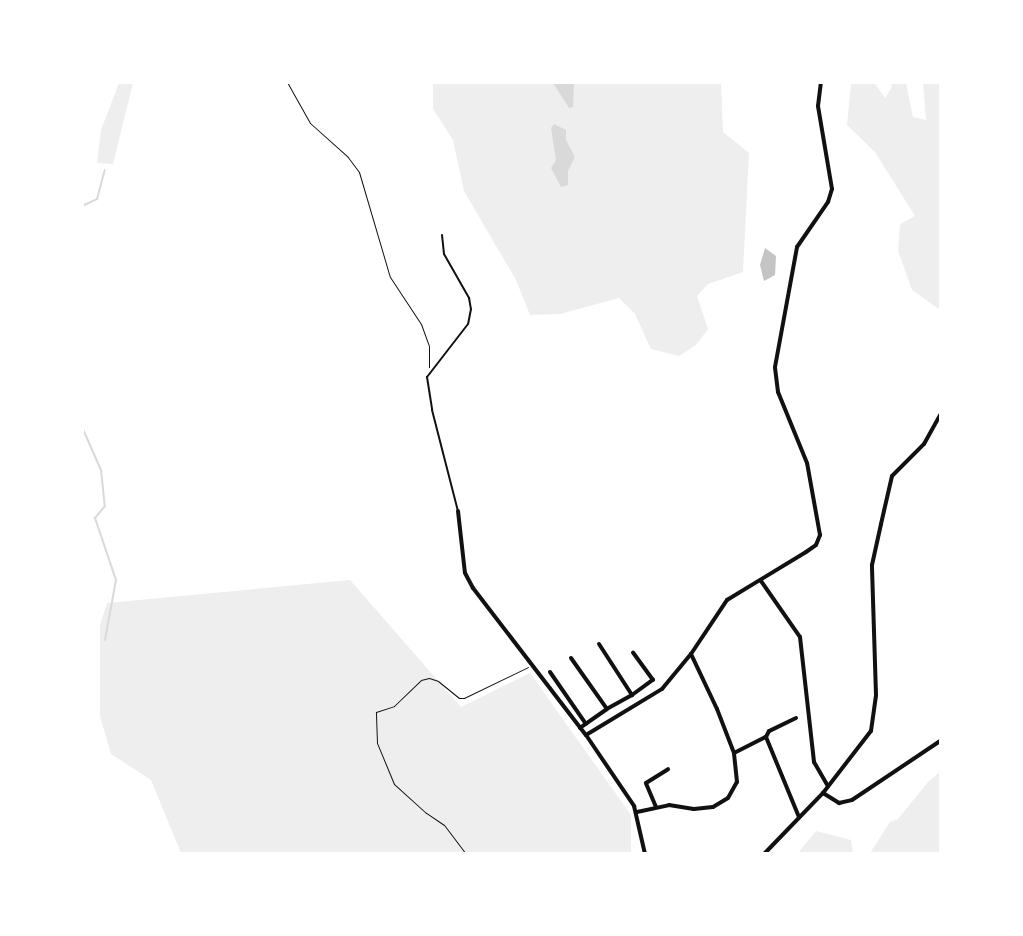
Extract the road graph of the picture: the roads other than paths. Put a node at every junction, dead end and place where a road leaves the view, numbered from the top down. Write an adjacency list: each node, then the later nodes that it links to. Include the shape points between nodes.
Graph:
1 (821, 82): 5 (street, via 818,106 832,189 828,202 797,247 775,367 778,392 807,463 820,534 816,545)
2 (442, 235): 4 (lane, via 444,254 469,298 470,309 468,324 430,373 429,393)
3 (940, 415): 21 (street, via 924,444 892,476 872,565 876,715 863,745)
4 (458, 511): 15 (street, via 465,573)
5 (761, 581): 8 (street, via 727,600); 21 (street, via 800,637 814,762)
6 (599, 644): 11 (street)
7 (632, 652): 11 (street, via 653,680)
8 (690, 654): 16 (street, via 662,689); 19 (street, via 718,709)
9 (571, 658): 12 (street)
10 (550, 672): 14 (street)
11 (632, 694): 12 (street)
12 (607, 709): 14 (street)
13 (796, 718): 17 (street, via 769,731)
14 (586, 724): 15 (street)
15 (580, 728): 16 (street)
16 (586, 736): 24 (street)
17 (766, 737): 19 (street); 25 (street)
18 (940, 741): 22 (street, via 852,800 839,803)
19 (734, 753): 23 (street, via 737,782 722,803 702,809)
20 (668, 769): 23 (street, via 646,783)
21 (828, 786): 22 (street)
22 (823, 793): 25 (street)
23 (656, 806): 24 (street)
24 (637, 812): 26 (street)
25 (799, 817): 27 (street)
26 (645, 854)
27 (764, 854)

